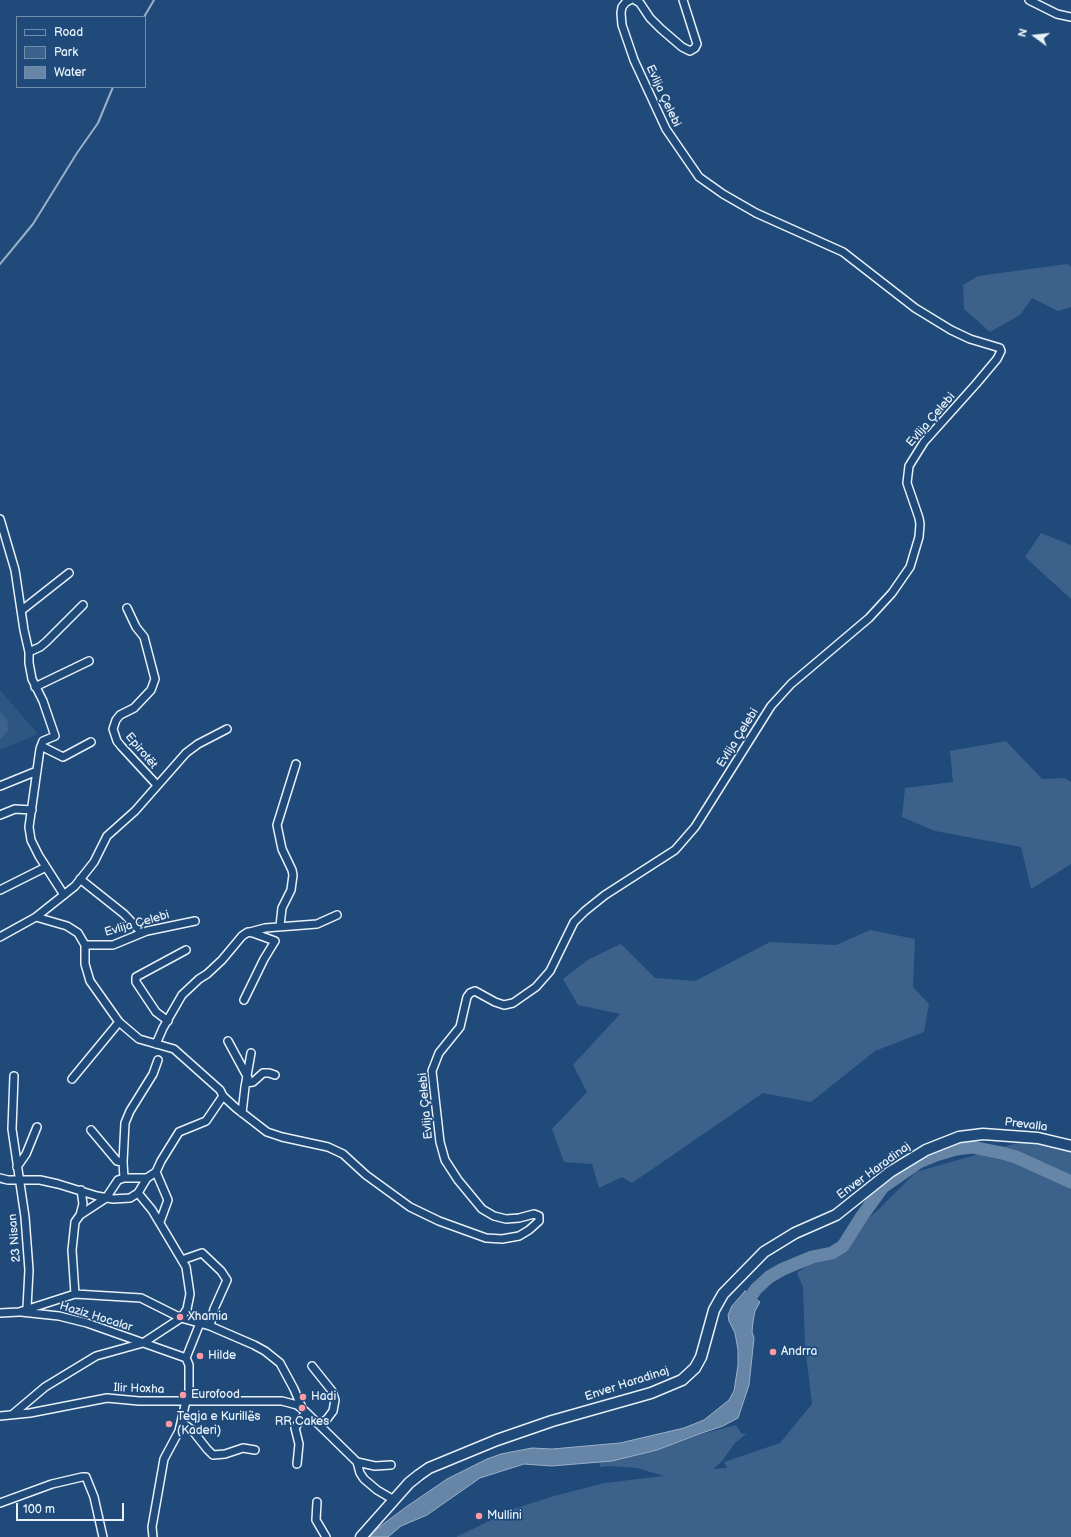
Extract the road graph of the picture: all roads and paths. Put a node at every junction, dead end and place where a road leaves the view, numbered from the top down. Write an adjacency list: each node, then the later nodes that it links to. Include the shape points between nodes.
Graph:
1 (630, 0): 48 (street, Evlija Çelebi, via 622,6 622,19 634,60 666,129 699,177 756,213 843,252 921,312 956,333 1000,348 1000,355 955,410 924,442 909,466 907,484 919,518 919,537 910,567 892,593 868,618 791,684 771,706 696,827 675,850 605,895 574,922 550,971 536,988 513,1003 504,1005 475,991 467,997 460,1027 441,1049 432,1071 439,1135 445,1160 482,1209 506,1219 534,1214 539,1216 536,1224 519,1236 502,1239 486,1238 438,1221 410,1207 366,1175 343,1154 328,1147 267,1132)
2 (635, 0): 3 (street, via 661,29 682,48 690,51 696,48 697,44)
3 (683, 0)
4 (1029, 0): 5 (street)
5 (1071, 17)
6 (0, 519): 10 (street, via 15,570)
7 (69, 573): 10 (street)
8 (83, 605): 11 (street, via 46,642)
9 (127, 608): 19 (street, Epirotët, via 144,637 155,678 151,690 134,708 120,715 114,729 120,746)
10 (22, 610): 11 (street)
11 (29, 652): 13 (street, via 30,671)
12 (89, 661): 13 (street)
13 (35, 687): 16 (street, via 43,701 55,736 43,741)
14 (227, 729): 19 (street, via 190,750)
15 (91, 742): 16 (street, via 62,757)
16 (41, 746): 18 (street)
17 (296, 764): 30 (street, via 277,826 282,849 293,875 291,890 282,908)
18 (37, 771): 20 (street); 21 (street)
19 (157, 785): 24 (street, via 135,811 107,836 94,862)
20 (0, 786)
21 (32, 810): 22 (street, via 15,809); 23 (street, via 31,840)
22 (0, 815)
23 (46, 867): 25 (street); 26 (street)
24 (80, 879): 26 (street); 32 (street, via 124,914)
25 (0, 890)
26 (64, 895): 28 (street)
27 (337, 915): 30 (street, via 317,924)
28 (36, 917): 33 (street); 34 (street, via 67,926 78,933)
29 (195, 921): 32 (street, Evlija Çelebi)
30 (280, 926): 31 (street)
31 (248, 932): 36 (street, via 275,941); 37 (street, via 207,974 199,978 182,995)
32 (142, 933): 34 (street, Evlija Çelebi, via 113,945)
33 (0, 937)
34 (85, 945): 38 (street, Evlija Çelebi, via 85,964 90,981)
35 (186, 950): 37 (street, via 136,977 136,982 156,1012)
36 (244, 1000)
37 (168, 1020): 40 (street)
38 (119, 1022): 40 (street, Evlija Çelebi, via 139,1039); 45 (street)
39 (228, 1041): 46 (street)
40 (156, 1044): 47 (street, Evlija Çelebi, via 174,1049 220,1090)
41 (251, 1053): 46 (street)
42 (158, 1060): 53 (street, via 153,1074 125,1123)
43 (275, 1075): 46 (street, via 263,1073 253,1082)
44 (14, 1076): 54 (street, 23 Nisan, via 12,1130)
45 (72, 1079)
46 (247, 1080): 48 (street)
47 (223, 1096): 48 (street, Evlija Çelebi); 55 (street, via 206,1121 179,1132)
48 (242, 1113)
49 (37, 1127): 54 (street, via 26,1154)
50 (91, 1130): 53 (street, via 117,1161)
51 (977, 1134): 52 (main road, Prevalla, via 1038,1138); 86 (main road, Enver Haradinaj, via 959,1137 926,1150 890,1172 836,1215 795,1233 764,1252 720,1299 714,1310 702,1357 696,1368 682,1380 651,1393 552,1421 455,1456 419,1474)
52 (1071, 1146)
53 (123, 1162): 57 (street)
54 (17, 1167): 59 (street, 23 Nisan)
55 (156, 1172): 58 (street); 64 (street, via 168,1200)
56 (0, 1178): 59 (street)
57 (124, 1178): 58 (street); 62 (street, via 118,1180)
58 (147, 1178): 61 (street)
59 (20, 1179): 60 (street); 67 (street, 23 Nisan, via 29,1270)
60 (81, 1190): 62 (street); 63 (street, via 83,1204)
61 (138, 1193): 62 (street, via 130,1198); 64 (street)
62 (106, 1198): 63 (street)
63 (80, 1215): 66 (street, via 75,1222 72,1243)
64 (161, 1225): 65 (street)
65 (182, 1260): 70 (street, via 186,1267 190,1294 187,1309); 72 (street, via 202,1253 227,1280 214,1309)
66 (75, 1294): 67 (street); 70 (street, via 140,1298)
67 (27, 1308): 68 (street)
68 (19, 1312): 69 (street); 73 (street, Haziz Hocalar, via 60,1316)
69 (0, 1313)
70 (181, 1318): 71 (street); 73 (street, Haziz Hocalar)
71 (200, 1323): 72 (street); 74 (street)
72 (210, 1326): 77 (street, via 254,1345 280,1363)
73 (143, 1343): 74 (street, Haziz Hocalar); 78 (street, via 96,1356 45,1387)
74 (186, 1358): 76 (street, via 189,1365)
75 (312, 1366): 80 (street, via 332,1391 335,1400 333,1411)
76 (188, 1401): 77 (street, Ilir Hoxha, via 282,1401); 78 (street, Ilir Hoxha, via 106,1398); 81 (street)
77 (304, 1410): 80 (street); 84 (street, via 295,1428 299,1444)
78 (13, 1414): 79 (street, Ilir Hoxha)
79 (0, 1416)
80 (320, 1424): 83 (street)
81 (181, 1426): 82 (street, via 184,1424 192,1430 213,1454 225,1454 243,1448); 90 (street, via 164,1458 152,1527)
82 (256, 1450)
83 (357, 1462): 85 (street, via 375,1466); 86 (street, via 364,1479)
84 (297, 1464)
85 (391, 1465)
86 (394, 1500): 92 (main road, Enver Haradinaj)
87 (318, 1502): 91 (street, via 316,1520)
88 (0, 1503): 89 (street, via 52,1484 86,1477)
89 (104, 1537)
90 (153, 1537)
91 (326, 1537)
92 (361, 1537)

